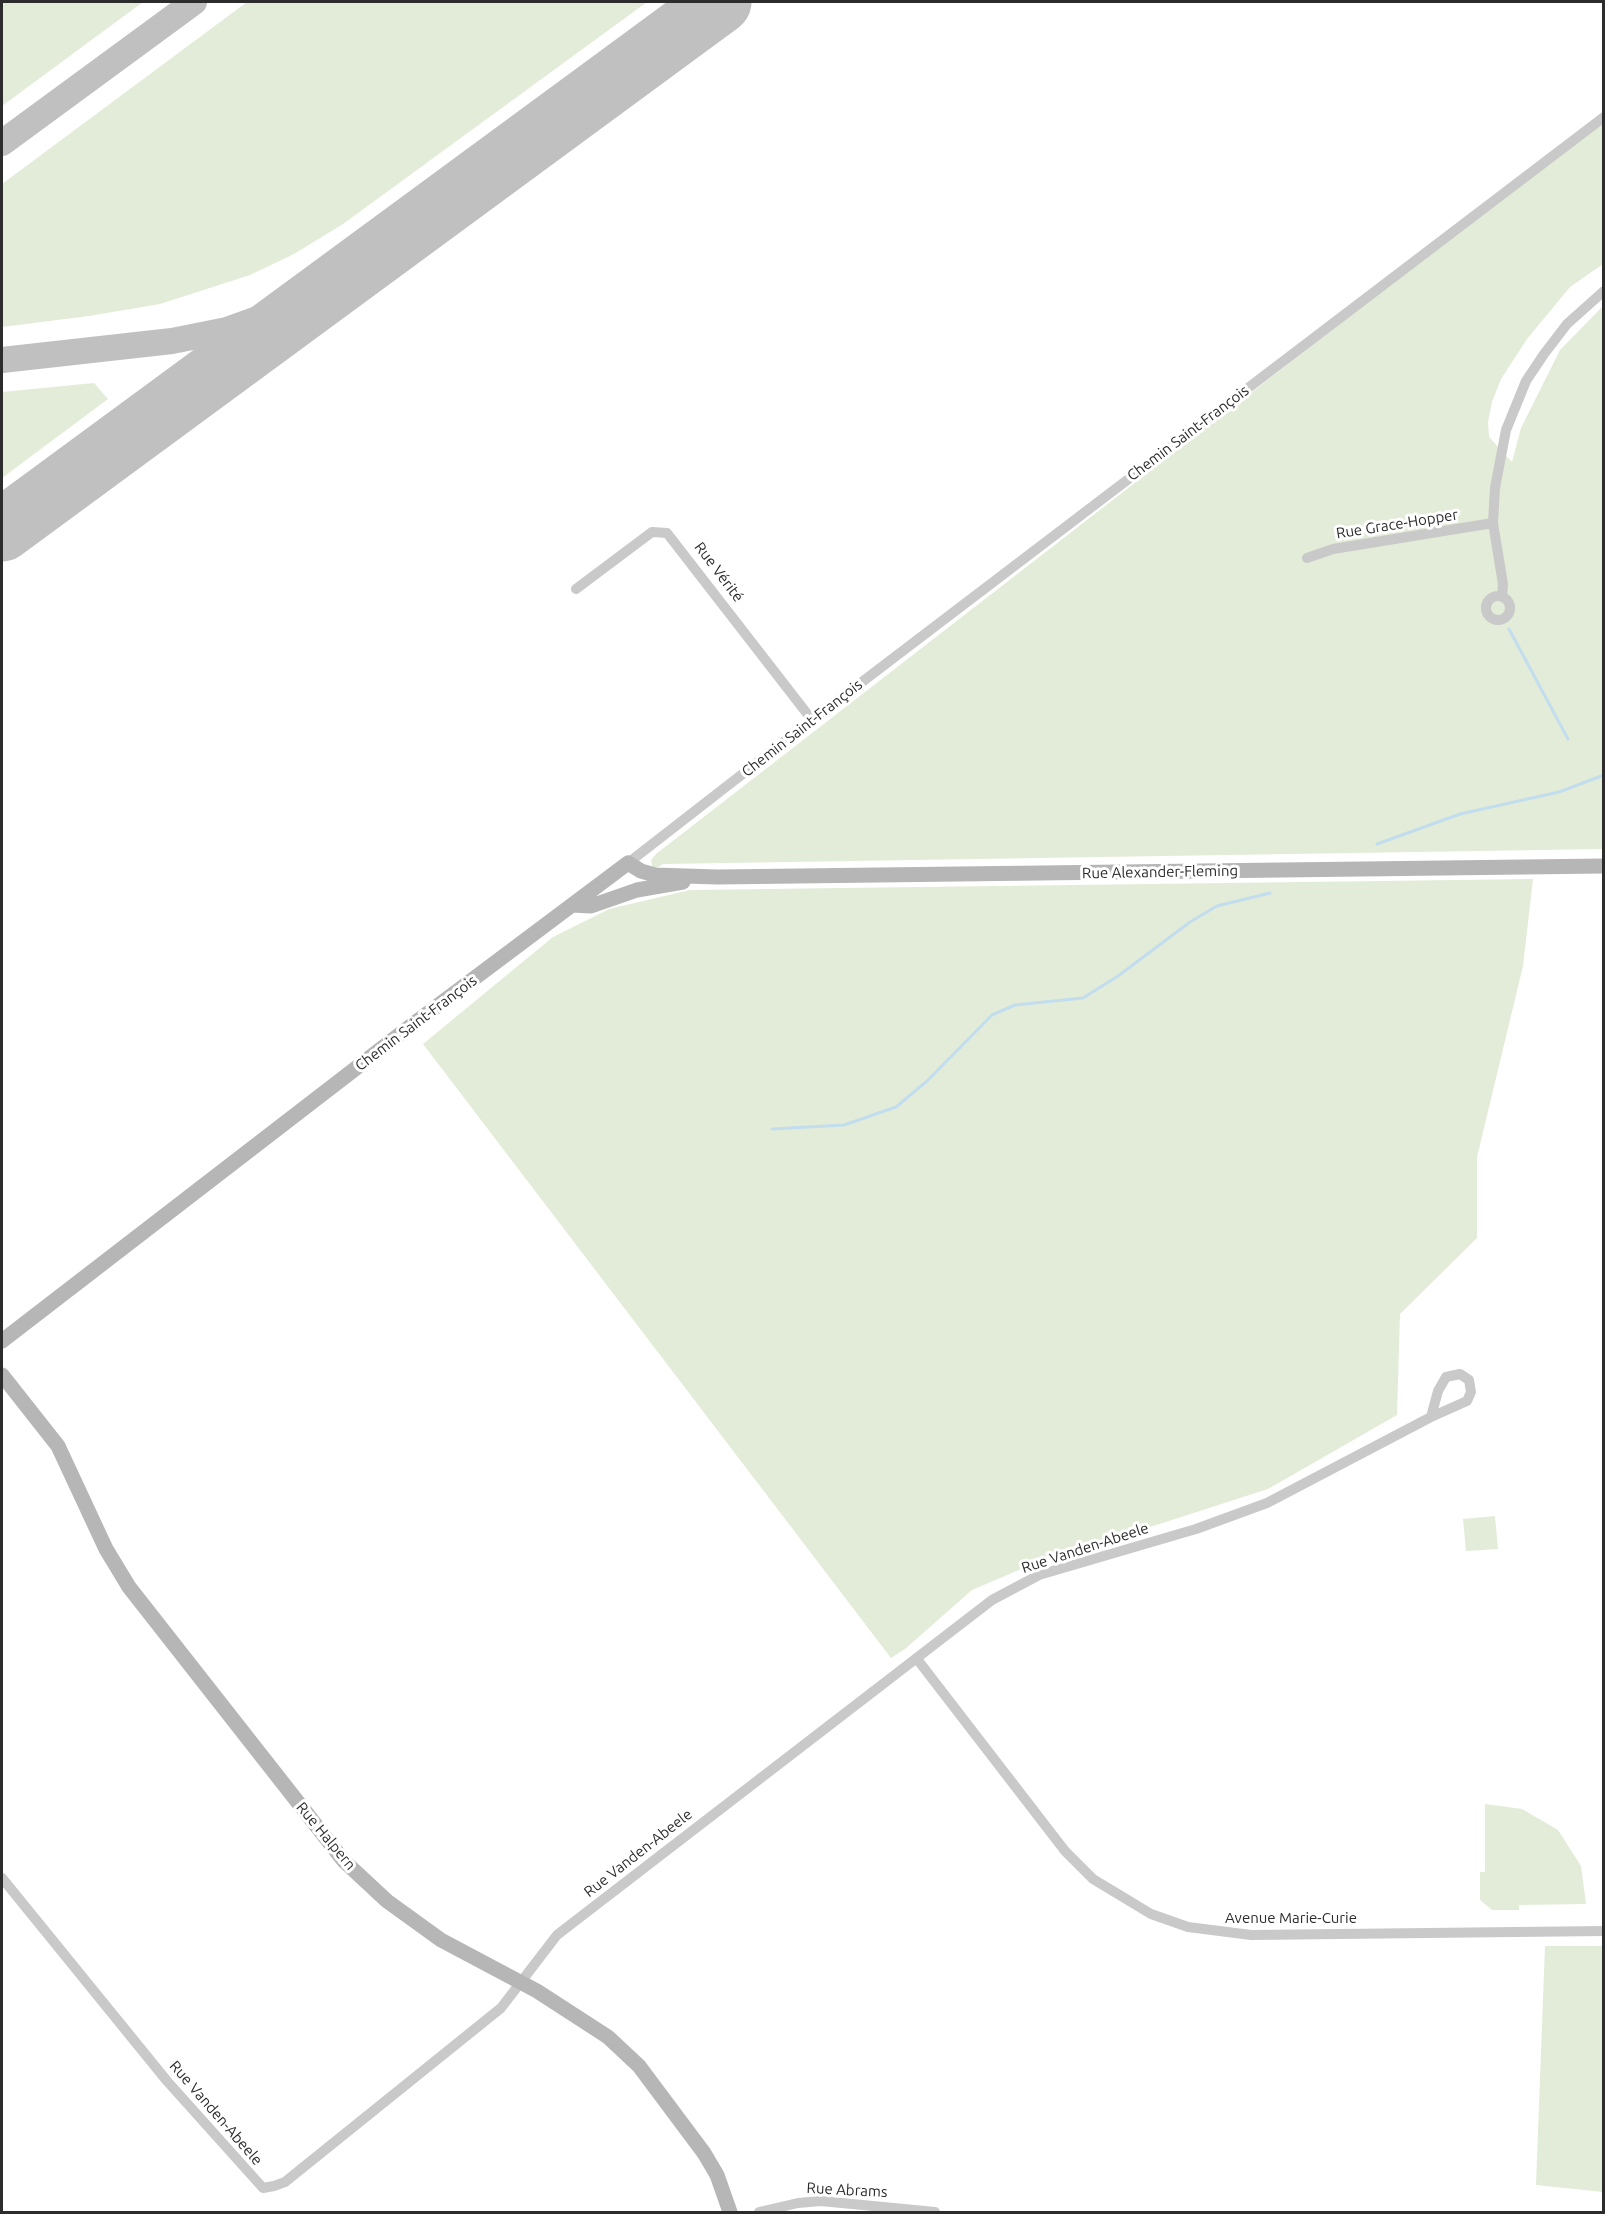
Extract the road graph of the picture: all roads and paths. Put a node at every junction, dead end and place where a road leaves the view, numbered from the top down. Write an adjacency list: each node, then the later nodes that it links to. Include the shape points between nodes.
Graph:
1 (1604, 117): 7 (street, Chemin Saint-François)
2 (1604, 291): 3 (street, via 1567,324 1526,381 1506,430 1499,460)
3 (1493, 524): 4 (street, Rue Grace-Hopper, via 1333,549); 6 (street)
4 (1307, 558)
5 (576, 589): 7 (street, Rue Vérité, via 652,532 668,533)
6 (1502, 597)
7 (812, 720): 8 (street, Chemin Saint-François)
8 (628, 863): 10 (street, Rue Alexander-Fleming, via 656,875); 11 (street, Chemin Saint-François)
9 (1604, 866): 10 (street, Rue Alexander-Fleming)
10 (717, 877): 11 (street, Rue Alexander-Fleming, via 637,890 591,906)
11 (572, 904): 12 (street, Chemin Saint-François)
12 (2, 1341)
13 (2, 1375): 18 (street, Rue Halpern, via 58,1446 106,1549 129,1587 344,1861 387,1901 441,1940)
14 (1431, 1417): 14 (street, Rue Vanden-Abeele, via 1467,1401 1471,1392 1465,1376 1446,1377); 15 (street, Rue Vanden-Abeele, via 1267,1503 1196,1530 1040,1575 1012,1588)
15 (917, 1659): 17 (street, Avenue Marie-Curie, via 1065,1851 1094,1879 1151,1914 1188,1927 1251,1935); 18 (street, Rue Vanden-Abeele, via 556,1935)
16 (2, 1878): 18 (street, Rue Vanden-Abeele, via 167,2081 263,2188 285,2182 501,2008)
17 (1604, 1931)
18 (521, 1984): 19 (street, Rue Halpern, via 582,2018 639,2066 704,2153 717,2175)
19 (730, 2212)
20 (759, 2212): 21 (street, Rue Abrams, via 821,2201)
21 (935, 2212)

